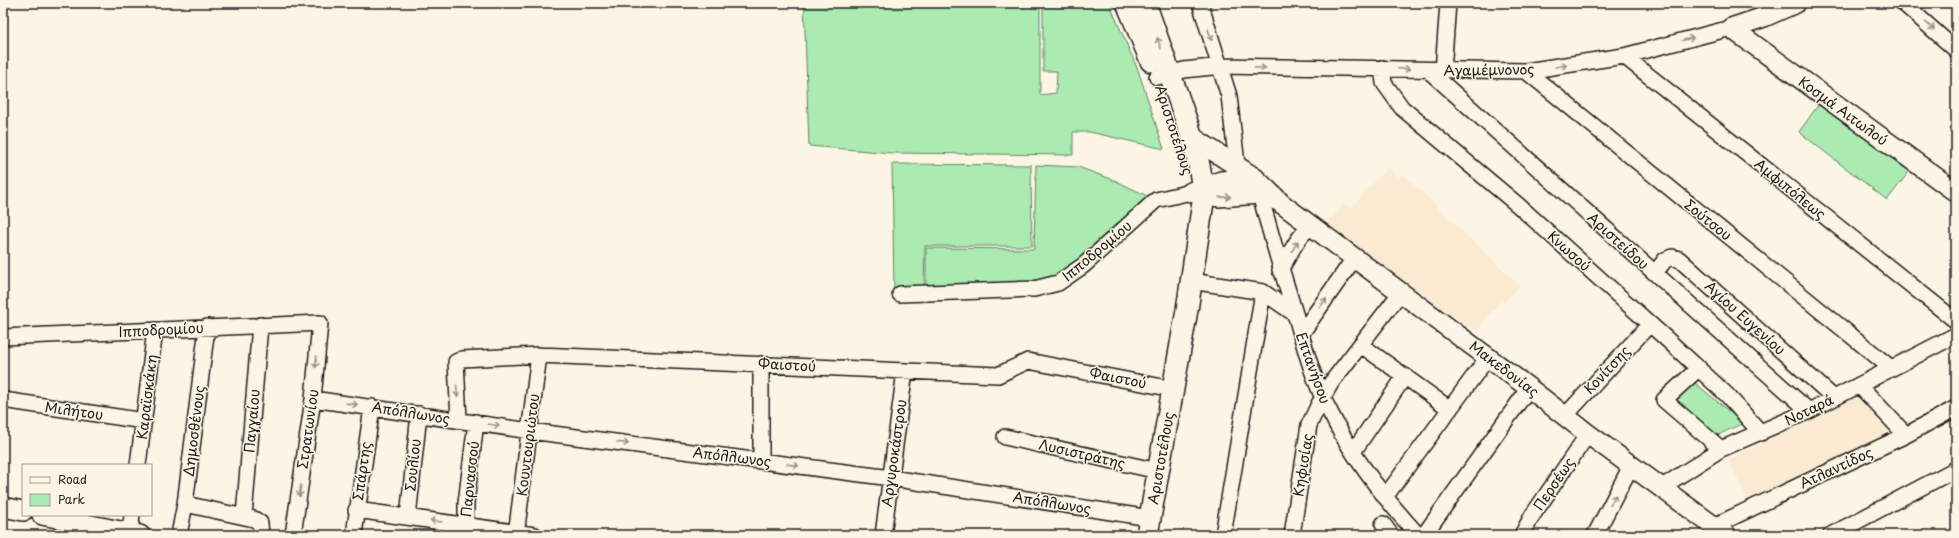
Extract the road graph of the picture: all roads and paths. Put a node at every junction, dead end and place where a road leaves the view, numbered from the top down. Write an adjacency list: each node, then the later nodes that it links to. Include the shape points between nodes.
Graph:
1 (1127, 3): 15 (main road, Αριστοτέλους)
2 (1145, 3): 15 (main road, Αριστοτέλους, one-way to 2)
3 (1200, 3): 10 (street, one-way to 10)
4 (1448, 3): 13 (street)
5 (1903, 3): 8 (street, one-way to 8)
6 (1785, 5): 7 (street, Αγαμέμνονος)
7 (1731, 28): 9 (street, Αγαμέμνονος, one-way to 7); 20 (street, Κοσμά Αιτωλού)
8 (1956, 50)
9 (1624, 56): 14 (street, Αγαμέμνονος, one-way to 9); 31 (street, Αμφιπόλεως)
10 (1221, 66): 11 (street, Αγαμέμνονος, one-way to 11); 15 (street, Αγαμέμνονος); 17 (street, via 1229,96)
11 (1382, 68): 12 (street, Αγαμέμνονος, one-way to 12); 34 (street, Κνωσού, via 1384,83 1402,108 1519,206)
12 (1428, 70): 13 (street, Αγαμέμνονος); 24 (street, Αριστείδου)
13 (1444, 70): 14 (street, Αγαμέμνονος)
14 (1526, 71): 45 (street, Σούτσου)
15 (1163, 75): 16 (main road, Αριστοτέλους); 19 (main road, Αριστοτέλους, via 1185,157)
16 (1192, 137): 17 (street, Μακεδονίας); 19 (main road, Αριστοτέλους)
17 (1237, 164): 18 (street, Μακεδονίας)
18 (1257, 186): 19 (street, via 1221,181); 21 (street, Μακεδονίας); 23 (street, Επτανήσου)
19 (1199, 191): 25 (main road, Αριστοτέλους); 28 (street, Ιπποδρομίου, via 1156,200 1084,265 1058,283 1034,290); 29 (main road, Αριστοτέλους, via 1190,224 1182,280)
20 (1956, 192)
21 (1312, 226): 22 (street, Μακεδονίας); 23 (street, one-way to 21, via 1301,235)
22 (1355, 257): 27 (street, Μακεδονίας); 37 (street, one-way to 22)
23 (1280, 270): 30 (street, Επτανήσου)
24 (1655, 273): 52 (street, Αγίου Ευγενίου, via 1665,260 1672,257 1679,259); 57 (street, Αριστείδου)
25 (1191, 281): 26 (street); 29 (main road, Αριστοτέλους)
26 (1263, 292): 30 (street); 97 (street)
27 (1401, 292): 40 (street, Κηφισίας); 42 (street, Μακεδονίας)
28 (900, 294)
29 (1187, 310): 50 (main road, Αριστοτέλους)
30 (1295, 314): 37 (street, Επτανήσου)
31 (1956, 321)
32 (320, 324): 33 (street, Ιπποδρομίου); 53 (street, Στρατωνίου, one-way to 53)
33 (260, 325): 35 (street, Ιπποδρομίου); 84 (street, Παγγαίου)
34 (1649, 325): 44 (street, Κνωσού); 60 (street, Κονίτσης)
35 (207, 327): 36 (street, Ιπποδρομίου); 79 (street, Δημοσθένους)
36 (155, 330): 39 (street, Ιπποδρομίου); 62 (street, Καραϊσκάκη)
37 (1301, 334): 51 (street, Επτανήσου)
38 (1956, 335): 45 (street, Νοταρά)
39 (3, 337)
40 (1360, 345): 47 (street); 51 (street, Κηφισίας)
41 (539, 355): 43 (street, Φαιστού); 61 (street, Φαιστού, one-way to 61, via 462,359 456,362); 64 (street, Κουντουριώτου)
42 (1488, 357): 49 (street, Μακεδονίας); 56 (street)
43 (761, 364): 46 (street, Φαιστού); 71 (street)
44 (1699, 368): 65 (street, Κνωσού); 69 (street, via 1664,400)
45 (1891, 368): 48 (street, Νοταρά)
46 (905, 371): 50 (street, Φαιστού, via 998,375 1028,361); 76 (street, Αργυροκάστρου)
47 (1405, 376): 56 (street); 70 (street)
48 (1859, 385): 52 (street, Νοταρά); 67 (street)
49 (1529, 388): 60 (street, Μακεδονίας); 100 (street)
50 (1173, 389): 75 (main road, Αριστοτέλους)
51 (1322, 397): 70 (street, Επτανήσου); 98 (street, Κηφισίας, via 1309,426)
52 (1834, 398): 57 (street, Νοταρά)
53 (313, 399): 55 (street, Απόλλωνος, one-way to 55); 93 (street, Στρατωνίου, one-way to 93)
54 (3, 400): 62 (street, Μιλήτου)
55 (372, 407): 59 (street, Απόλλωνος); 81 (street, Σπάρτης)
56 (1450, 409): 78 (street)
57 (1809, 411): 65 (street, Νοταρά)
58 (1954, 413): 67 (street, Ατλαντίδος)
59 (419, 414): 61 (street, Απόλλωνος); 85 (street, Σουλίου)
60 (1565, 416): 66 (street, Μακεδονίας)
61 (459, 420): 63 (street, Απόλλωνος)
62 (144, 421): 72 (street, Καραϊσκάκη)
63 (476, 422): 64 (street, Απόλλωνος, one-way to 64); 88 (street, Παρνασσού, via 466,503)
64 (530, 431): 71 (street, Απόλλωνος, one-way to 71); 90 (street, Κουντουριώτου)
65 (1761, 433): 69 (street, Νοταρά)
66 (1588, 434): 73 (street, Μακεδονίας); 101 (street, Περσέως, via 1532,516)
67 (1906, 435): 89 (street, Ατλαντίδος)
68 (1005, 437): 75 (street, Λυσιστράτης)
69 (1721, 450): 77 (street, Νοταρά)
70 (1353, 452): 78 (street, Επτανήσου)
71 (761, 460): 76 (street, Απόλλωνος, one-way to 76)
72 (138, 464)
73 (1631, 466): 77 (street, Μακεδονίας); 102 (street, one-way to 73)
74 (1956, 469): 103 (street)
75 (1158, 471): 86 (main road, Αριστοτέλους)
76 (891, 478): 86 (street, Απόλλωνος); 96 (street, Αργυροκάστρου)
77 (1662, 487): 89 (street, Μακεδονίας)
78 (1385, 497): 99 (street, Επτανήσου)
79 (185, 504): 84 (street); 91 (street, Δημοσθένους)
80 (3, 507): 82 (street)
81 (356, 510): 85 (street); 94 (street, Σπάρτης)
82 (22, 511)
83 (49, 516): 87 (street)
84 (244, 516): 92 (street, via 260,523)
85 (408, 517): 88 (street, one-way to 85)
86 (1148, 526)
87 (134, 528)
88 (466, 530): 90 (street)
89 (1720, 530)
90 (516, 534): 95 (street)
91 (180, 535)
92 (261, 535)
93 (293, 535)
94 (354, 535)
95 (535, 535)
96 (883, 535)
97 (1223, 535)
98 (1292, 535)
99 (1418, 535)
100 (1424, 535)
101 (1522, 535)
102 (1595, 535)
103 (1831, 535)

